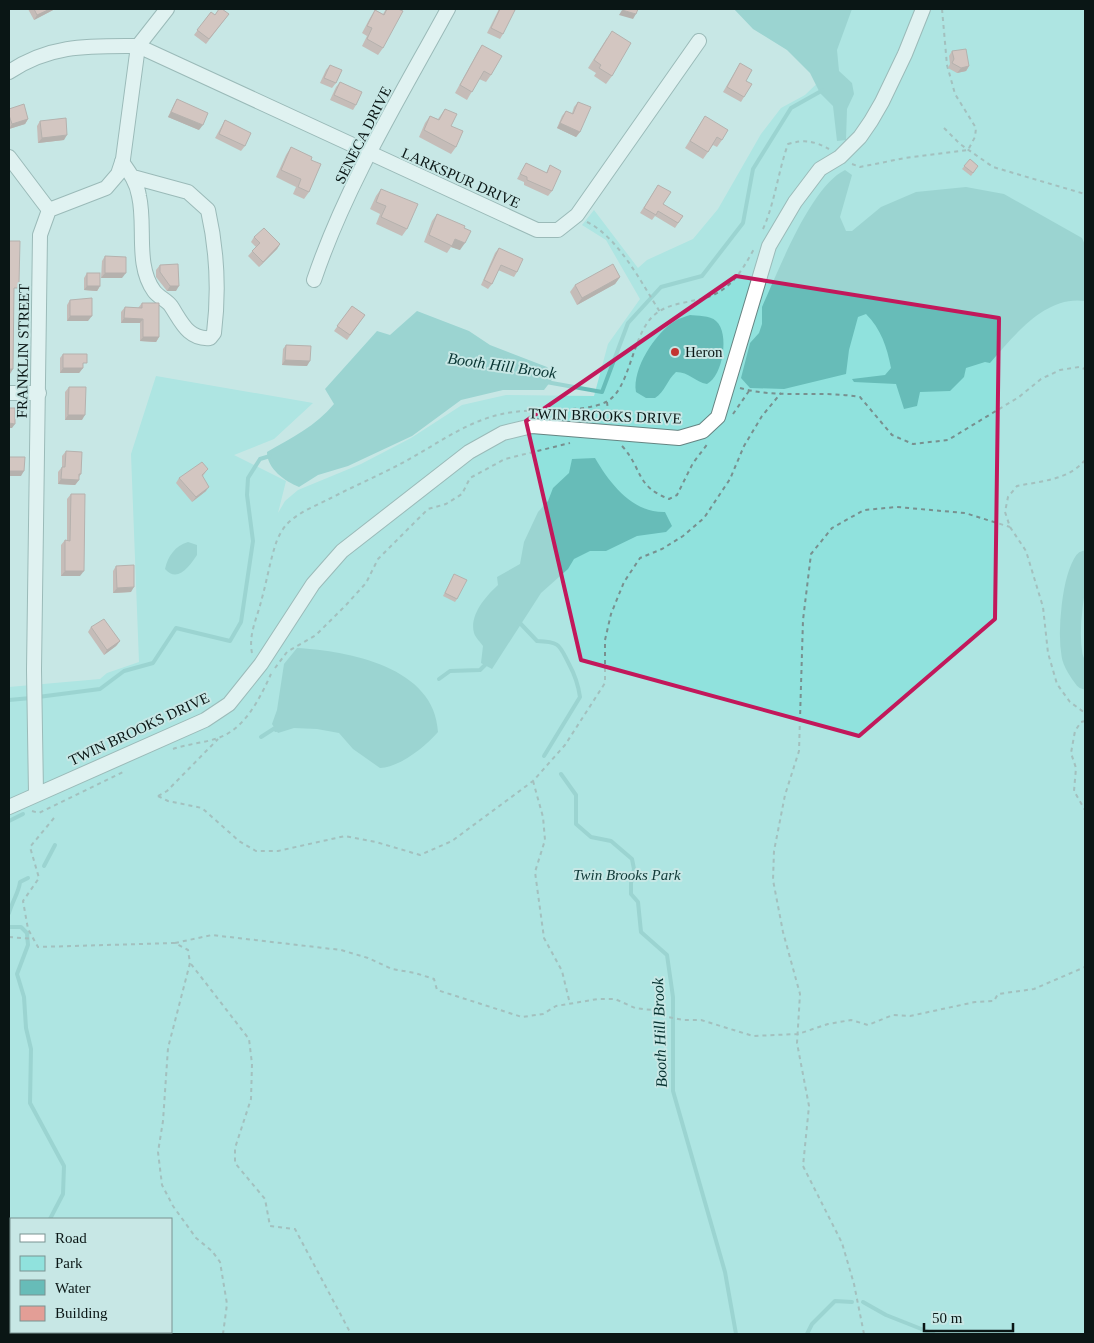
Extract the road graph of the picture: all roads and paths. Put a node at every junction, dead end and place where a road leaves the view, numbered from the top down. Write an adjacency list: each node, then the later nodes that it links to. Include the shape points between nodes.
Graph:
1 (167, 9): 6 (street)
2 (448, 9): 11 (street, SENECA DRIVE)
3 (923, 9): 24 (street, TWIN BROOKS DRIVE, via 898,70 860,137 840,157 820,170 769,246)
4 (942, 9): 10 (path, via 947,64 955,94 976,128)
5 (699, 41): 18 (street, LARKSPUR DRIVE)
6 (138, 46): 7 (street, via 74,46 43,54); 11 (street, LARKSPUR DRIVE); 13 (street)
7 (9, 72)
8 (944, 128): 10 (path)
9 (831, 150): 19 (path, via 803,140 788,144 771,212)
10 (968, 150): 14 (path, via 860,167); 16 (path, via 993,167)
11 (369, 154): 18 (street, LARKSPUR DRIVE, via 537,230 558,230); 21 (street, SENECA DRIVE)
12 (9, 157): 17 (street)
13 (122, 162): 15 (street); 17 (street, via 118,174 106,188)
14 (852, 164)
15 (133, 177): 15 (street, via 140,196 144,267 154,291 170,304 180,323 193,335 201,339 210,338 214,333 217,293 208,210 188,192)
16 (1085, 194)
17 (49, 210): 27 (street, FRANKLIN STREET, via 40,235)
18 (577, 215): 22 (path, via 598,227 615,245)
19 (761, 234)
20 (754, 248): 22 (path, via 741,272 729,285 714,295 669,306)
21 (314, 280)
22 (660, 312): 35 (path, via 652,317 640,335 628,362 622,388 607,402 502,414 477,421 404,462 304,511 288,524 276,541 253,628 250,645)
23 (1085, 369): 28 (path, via 1060,370 1041,379 948,440 913,444 892,436 860,396)
24 (729, 385): 25 (path); 42 (street, TWIN BROOKS DRIVE, via 718,417 703,431 679,438 532,426 503,433 469,452 342,551 313,584 261,664 229,704 197,723)
25 (749, 391): 28 (path); 29 (path)
26 (9, 393): 27 (street)
27 (39, 393): 42 (street, FRANKLIN STREET, via 34,670)
28 (781, 393): 41 (path, via 762,416 730,479 704,518 683,536 640,558 624,582 604,640 605,683 565,745)
29 (731, 416)
30 (714, 436): 32 (path, via 693,463 677,495 670,499 655,494 640,480 633,461 622,446)
31 (578, 442): 38 (path, via 505,459 470,478 462,494 428,510 378,560 366,583 346,606 316,635 287,652 252,712)
32 (616, 445)
33 (1085, 460): 34 (path, via 1079,468 1058,478 1017,486 1008,497 1005,512)
34 (1010, 527): 36 (path, via 1026,551 1043,607 1048,653 1057,684 1070,702); 53 (path, via 965,512 896,507 864,510 832,528 811,554 803,620 799,751 785,795 773,871 783,932 800,994)
35 (253, 658)
36 (1085, 713)
37 (1085, 721): 45 (path, via 1074,731 1072,753 1076,768 1074,792)
38 (219, 738): 39 (path); 41 (path, via 167,791 158,796 202,808 239,841 256,851 278,851 345,836 420,855 452,841)
39 (172, 750)
40 (129, 768): 44 (path, via 39,813)
41 (533, 782): 52 (path, via 543,817 544,840 535,872 544,938 562,971)
42 (36, 793): 43 (street, TWIN BROOKS DRIVE)
43 (9, 807)
44 (28, 809)
45 (1085, 810)
46 (54, 818): 48 (path, via 30,847 39,878 23,901 28,929)
47 (9, 937): 48 (path)
48 (34, 940): 49 (path, via 38,947)
49 (175, 943): 50 (path, via 188,950); 52 (path, via 212,935 341,950 392,969 434,979 437,990 522,1017 543,1014 556,1006)
50 (190, 963): 54 (path, via 168,1048 158,1152 162,1185 173,1206 196,1238 220,1262 227,1304); 55 (path, via 249,1040 251,1099 235,1148 235,1163 265,1199 270,1226 295,1230)
51 (1085, 967): 53 (path, via 1034,989 998,994 994,1001 974,1002 910,1016 893,1015 868,1025 851,1020)
52 (570, 1004): 53 (path, via 615,999 663,1016 701,1020 753,1036)
53 (798, 1034): 56 (path, via 809,1106 803,1166 842,1243)
54 (223, 1334)
55 (351, 1334)
56 (864, 1334)

